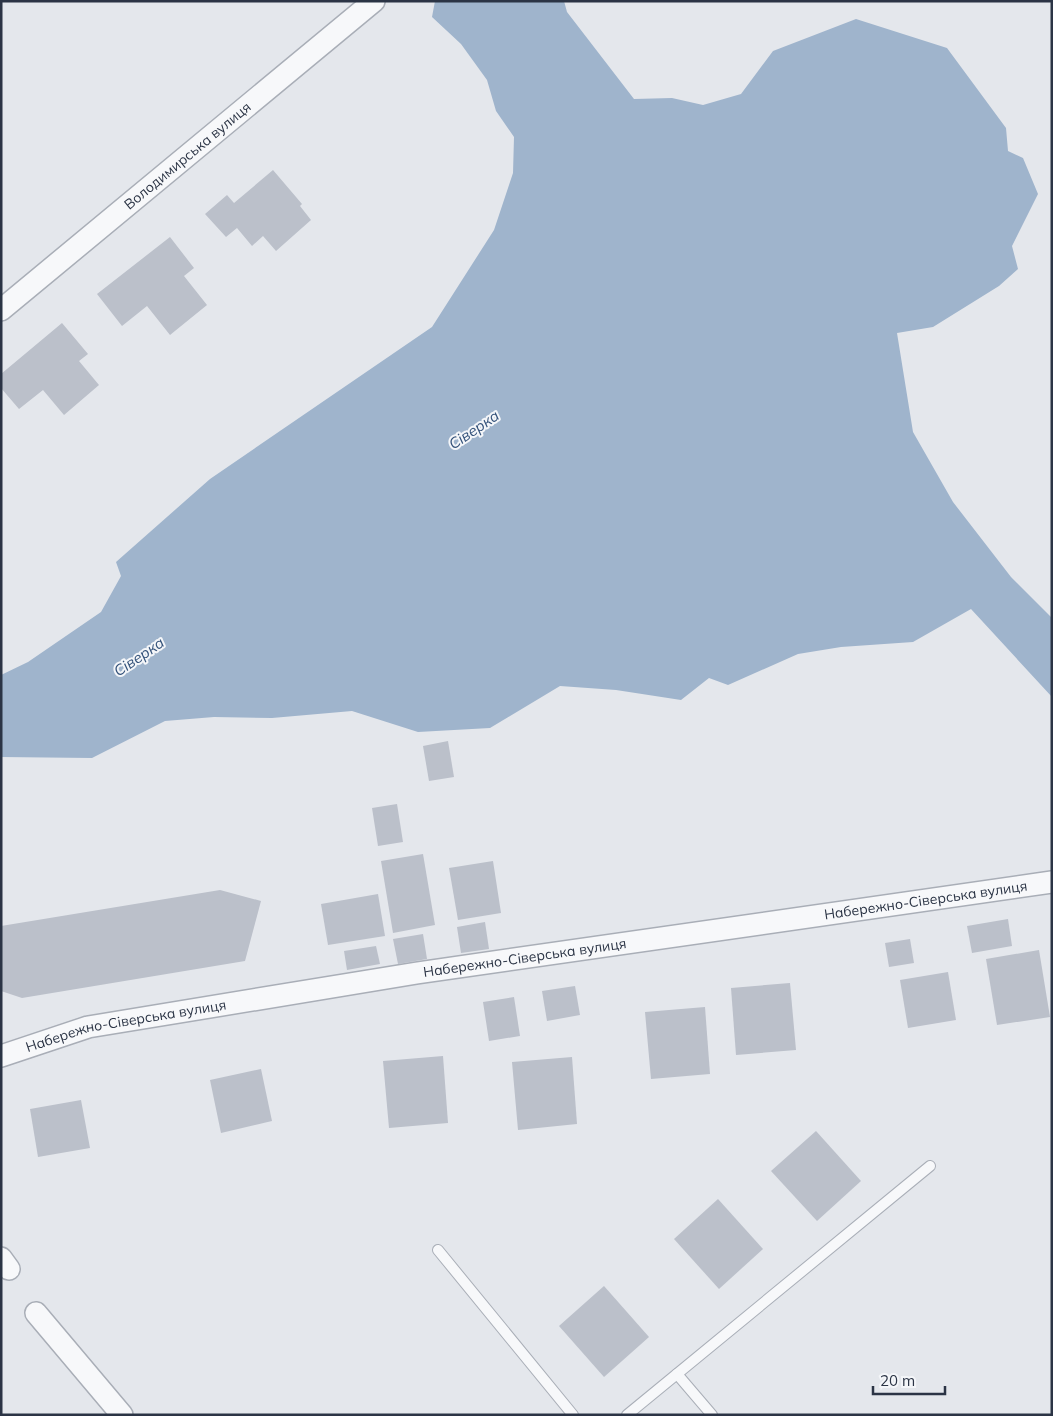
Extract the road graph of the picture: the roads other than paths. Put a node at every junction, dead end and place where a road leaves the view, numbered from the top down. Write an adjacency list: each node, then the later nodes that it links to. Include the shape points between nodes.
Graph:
1 (374, 1): 2 (street, Володимирська вулиця)
2 (1, 310)
3 (1052, 882): 4 (street, Набережно-Сіверська вулиця, via 417,973 107,1024)
4 (1, 1056)
5 (930, 1166): 8 (lane)
6 (438, 1250): 10 (lane)
7 (36, 1313): 9 (street)
8 (677, 1374): 11 (lane); 12 (lane)
9 (122, 1415)
10 (573, 1415)
11 (628, 1415)
12 (712, 1415)

